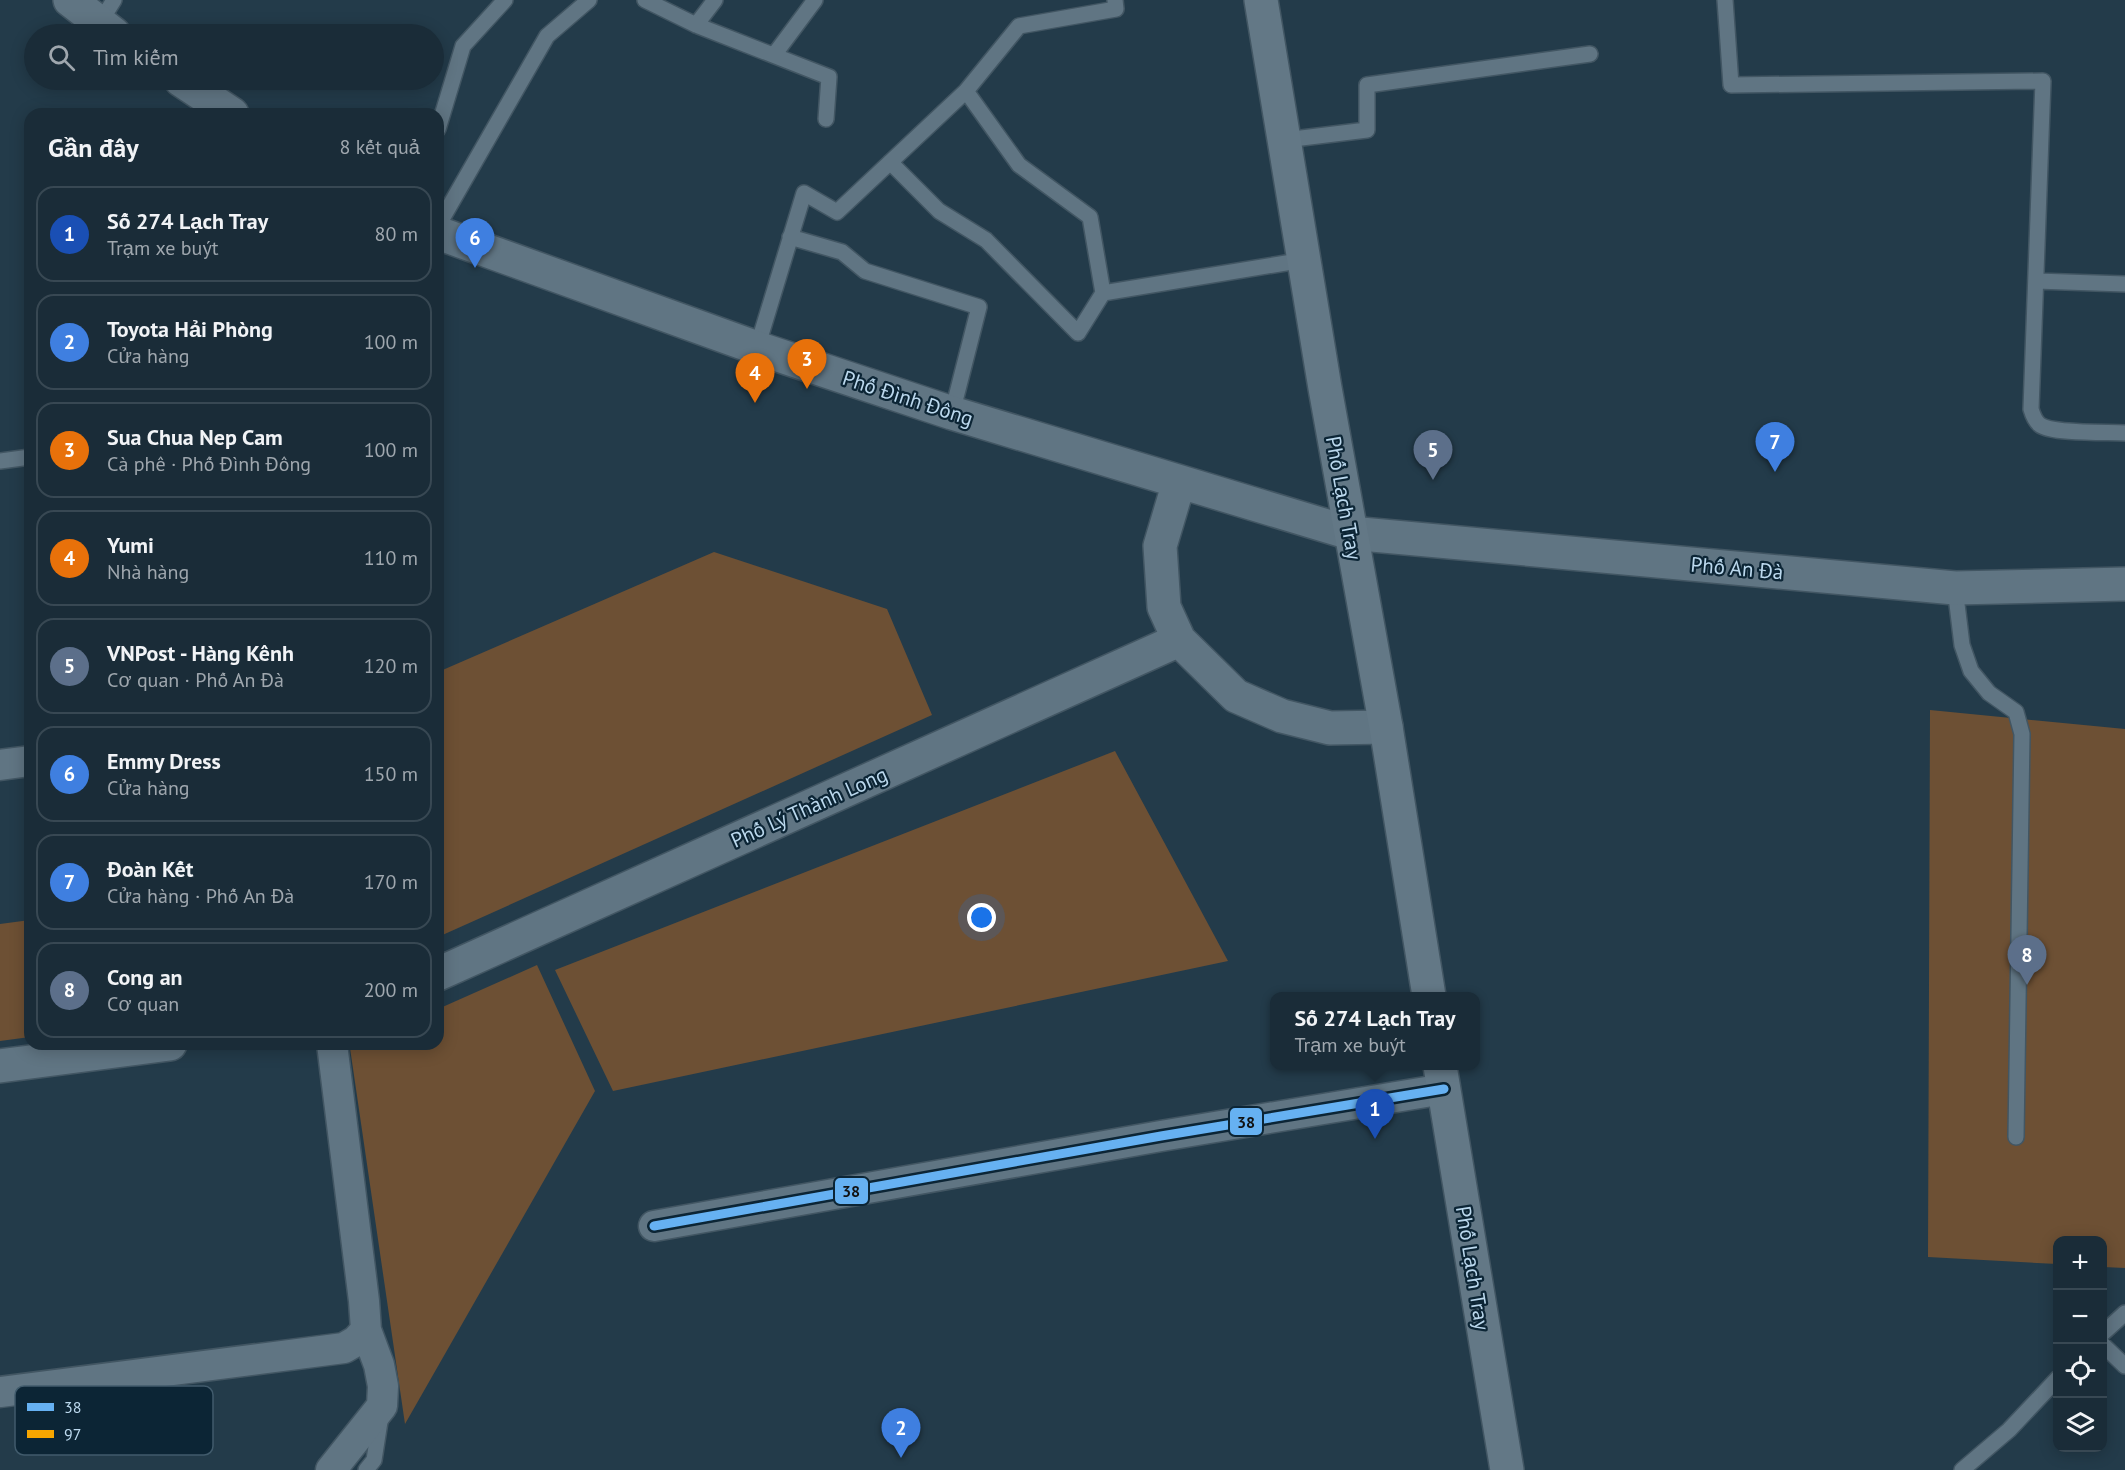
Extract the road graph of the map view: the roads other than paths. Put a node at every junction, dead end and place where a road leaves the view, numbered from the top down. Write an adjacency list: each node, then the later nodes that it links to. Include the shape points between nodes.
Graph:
1 (70, 0): 10 (street)
2 (505, 0): 17 (lane, via 463,46)
3 (589, 0): 21 (lane, via 547,36)
4 (645, 0): 11 (lane)
5 (714, 0): 11 (lane)
6 (814, 0): 13 (lane)
7 (1115, 0): 15 (lane, via 1116,9 1019,26)
8 (1261, 0): 19 (main road, Phố Lạch Tray)
9 (1725, 0): 25 (lane, via 1731,85 2043,81)
10 (109, 20)
11 (696, 25): 13 (lane)
12 (1590, 54): 19 (lane, via 1367,85 1367,130)
13 (774, 55): 18 (lane, via 829,77)
14 (196, 90): 16 (street)
15 (966, 91): 20 (lane); 27 (lane, via 1019,165 1090,217)
16 (223, 108)
17 (444, 109)
18 (826, 119)
19 (1285, 140): 24 (main road, Phố Lạch Tray)
20 (890, 162): 23 (lane, via 837,212 804,193); 27 (lane, via 939,212 986,240 1078,333)
21 (444, 216)
22 (444, 235): 28 (street, Phố Đình Đông)
23 (790, 237): 28 (lane); 29 (lane, via 842,252 865,271 979,307)
24 (1304, 260): 27 (lane); 34 (main road, Phố Lạch Tray)
25 (2036, 281): 26 (lane); 30 (lane, via 2033,418 2053,430)
26 (2125, 284)
27 (1103, 293)
28 (757, 348): 29 (street, Phố Đình Đông)
29 (952, 413): 33 (street, Phố Đình Đông)
30 (2125, 433)
31 (24, 458): 32 (lane)
32 (0, 461)
33 (1179, 482): 34 (street, Phố Đình Đông); 37 (street, via 1160,546 1164,606)
34 (1350, 533): 36 (street, Phố An Đà); 38 (main road, Phố Lạch Tray)
35 (2125, 584): 36 (street, Phố An Đà)
36 (1956, 588): 47 (lane, via 1962,645 1971,671 1989,693 2016,712 2022,735)
37 (1179, 640): 38 (street, via 1236,696 1282,716 1330,728); 41 (street, Phố Lý Thành Long)
38 (1386, 727): 42 (main road, Phố Lạch Tray)
39 (24, 763): 40 (street)
40 (0, 765)
41 (444, 971)
42 (1428, 992)
43 (124, 1050): 45 (street)
44 (333, 1050): 50 (street)
45 (0, 1066)
46 (1442, 1077): 48 (street, via 1161,1136); 61 (main road, Phố Lạch Tray)
47 (2016, 1137)
48 (654, 1226)
49 (2125, 1313): 51 (lane)
50 (366, 1330): 55 (street, via 344,1348); 58 (street, via 379,1365)
51 (2107, 1330)
52 (2107, 1348): 53 (lane)
53 (2125, 1366)
54 (2053, 1383): 62 (lane, via 2009,1430)
55 (47, 1386)
56 (15, 1390): 57 (street)
57 (0, 1392)
58 (382, 1406): 59 (street); 60 (lane, via 374,1460)
59 (330, 1470)
60 (366, 1470)
61 (1507, 1470)
62 (1962, 1470)

